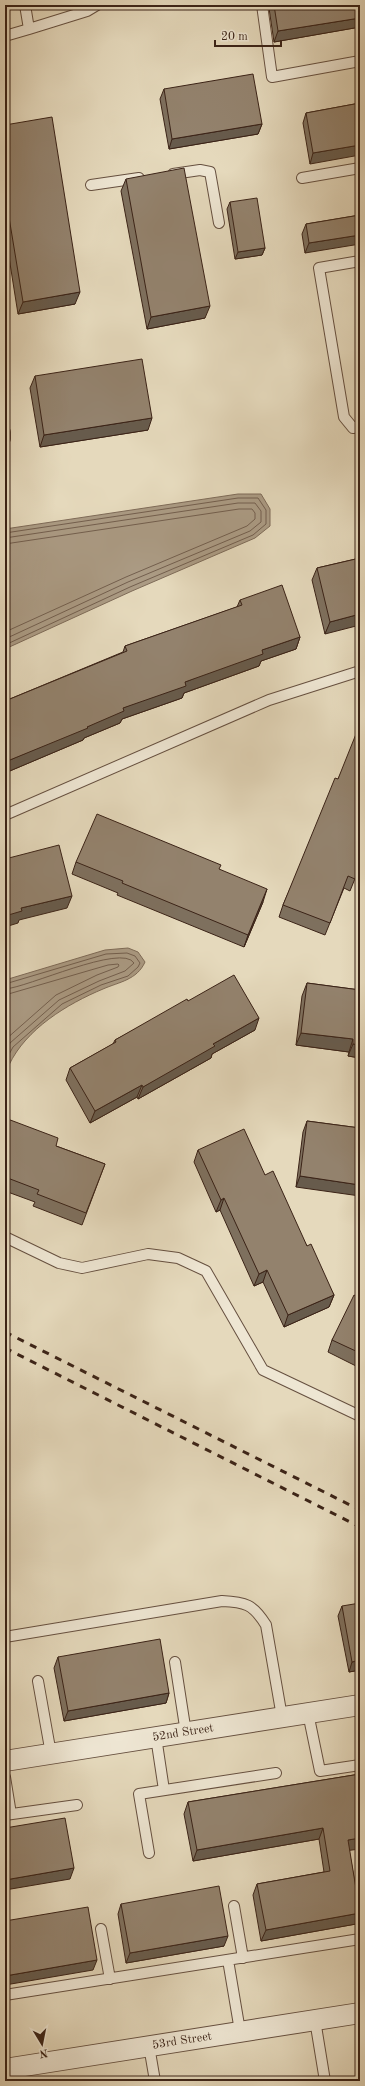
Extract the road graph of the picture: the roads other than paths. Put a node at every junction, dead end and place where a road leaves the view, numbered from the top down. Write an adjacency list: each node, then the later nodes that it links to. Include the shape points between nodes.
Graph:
1 (25, 5): 4 (lane)
2 (96, 5): 4 (lane, via 87,11)
3 (262, 5): 6 (lane, via 272,77)
4 (29, 30): 5 (lane)
5 (5, 36)
6 (360, 61)
7 (360, 168): 10 (lane)
8 (164, 175): 12 (lane, via 200,170 210,172)
9 (150, 177): 11 (lane)
10 (302, 178)
11 (91, 185)
12 (218, 223)
13 (360, 262): 14 (lane, via 319,268 344,417 354,428)
14 (360, 426)
15 (5, 432): 16 (lane)
16 (5, 439)
17 (360, 671): 18 (lane, via 269,700)
18 (5, 815)
19 (5, 1237): 20 (lane, via 59,1263 82,1268 148,1254 178,1258 206,1271 263,1370)
20 (360, 1416)
21 (5, 1637): 26 (lane, via 222,1601 243,1602 258,1612 266,1625)
22 (175, 1662): 27 (lane)
23 (38, 1681): 29 (lane)
24 (360, 1705): 25 (street, 52nd Street)
25 (308, 1713): 26 (street, 52nd Street); 31 (lane, via 320,1771)
26 (282, 1717): 27 (street, 52nd Street)
27 (186, 1733): 28 (street, 52nd Street)
28 (156, 1737): 29 (street, 52nd Street); 34 (lane)
29 (51, 1754): 30 (street, 52nd Street)
30 (5, 1761)
31 (360, 1765)
32 (276, 1773): 34 (lane)
33 (5, 1776): 36 (lane)
34 (164, 1790): 37 (lane, via 139,1794)
35 (77, 1805): 36 (lane)
36 (8, 1815)
37 (149, 1853)
38 (234, 1906): 41 (lane)
39 (101, 1929): 43 (lane)
40 (360, 1940): 41 (lane)
41 (243, 1958): 42 (lane)
42 (228, 1960): 43 (lane); 47 (lane)
43 (110, 1979): 44 (lane)
44 (5, 1995)
45 (360, 2013): 46 (street, 53rd Street)
46 (315, 2020): 47 (street, 53rd Street); 51 (lane)
47 (240, 2031): 48 (street, 53rd Street)
48 (149, 2046): 49 (street, 53rd Street); 50 (lane)
49 (5, 2069)
50 (155, 2081)
51 (325, 2081)

